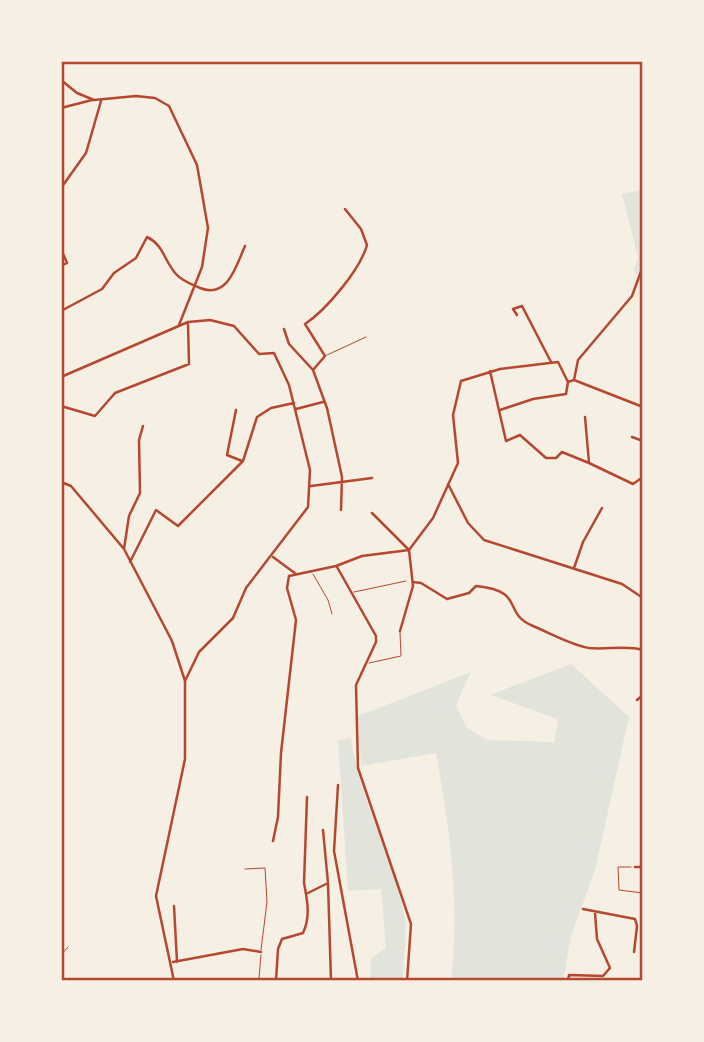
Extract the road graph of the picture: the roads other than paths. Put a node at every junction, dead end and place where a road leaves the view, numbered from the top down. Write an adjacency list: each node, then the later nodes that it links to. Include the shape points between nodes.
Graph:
1 (61, 80): 2 (street)
2 (94, 100): 3 (street); 4 (street)
3 (101, 101): 5 (street, via 86,153); 11 (street, via 136,96 155,98 169,106 202,184 208,246)
4 (61, 108)
5 (61, 188)
6 (345, 209): 18 (street, via 367,245 325,308 305,324)
7 (245, 246): 11 (street, via 223,287 207,291)
8 (61, 249): 9 (street, via 66,263)
9 (61, 265)
10 (643, 267): 23 (street, via 632,296 578,360)
11 (194, 286): 12 (street, via 178,276 158,242 147,237 136,258 114,273 102,289); 15 (street)
12 (61, 311)
13 (517, 316): 19 (street, via 513,309 522,306)
14 (188, 322): 15 (street); 26 (street, via 210,320 234,326 259,354 274,354); 27 (street, via 189,364 115,393 95,416)
15 (179, 325): 22 (street)
16 (284, 329): 20 (street, via 289,344)
17 (366, 337): 18 (lane)
18 (325, 356): 20 (street)
19 (551, 362): 21 (street); 24 (street, via 559,364)
20 (313, 370): 25 (street)
21 (490, 372): 31 (street); 42 (street, via 460,385 453,415 459,459)
22 (61, 377)
23 (574, 380): 24 (street); 28 (street)
24 (568, 382): 31 (street, via 566,394)
25 (323, 402): 29 (street); 41 (street, via 337,447)
26 (295, 403): 29 (street); 36 (street, via 271,408 257,417)
27 (61, 406)
28 (643, 407)
29 (296, 409): 43 (street)
30 (236, 410): 36 (street, via 227,455)
31 (500, 410): 37 (street, via 506,441 520,435 546,458 556,458 562,452)
32 (584, 417): 37 (street)
33 (143, 426): 47 (street, via 140,493 129,516)
34 (632, 437): 35 (street)
35 (643, 441)
36 (243, 461): 50 (street, via 178,526 156,510)
37 (589, 463): 38 (street, via 633,484)
38 (643, 477)
39 (372, 478): 41 (street)
40 (61, 482): 47 (street, via 71,486)
41 (341, 483): 43 (street); 45 (street)
42 (448, 484): 48 (street, via 428,526); 52 (street, via 474,532 484,540)
43 (311, 486): 49 (street, via 308,507 278,543)
44 (602, 508): 52 (street)
45 (341, 510)
46 (372, 513): 48 (street)
47 (124, 549): 50 (street)
48 (409, 550): 51 (street, via 362,556); 56 (street)
49 (273, 557): 54 (street); 63 (street, via 246,588 233,618 199,652)
50 (130, 562): 63 (street, via 172,641)
51 (336, 566): 53 (street); 57 (street)
52 (574, 568): 58 (street, via 622,584)
53 (313, 572): 54 (street); 59 (lane)
54 (296, 574): 69 (street, via 287,581 296,620)
55 (406, 582): 57 (lane)
56 (413, 582): 60 (street); 61 (street, via 447,598 469,593 476,586 498,588 531,625 587,648)
57 (352, 593): 62 (street, via 376,636)
58 (643, 598)
59 (332, 614)
60 (400, 631): 62 (lane, via 401,656)
61 (643, 650)
62 (366, 664): 89 (street, via 356,685 358,768 411,925)
63 (186, 681): 82 (street, via 185,759 156,896 162,930)
64 (643, 695): 65 (street)
65 (637, 700)
66 (338, 785): 88 (street, via 334,851)
67 (307, 797): 74 (street, via 304,883)
68 (323, 830): 73 (street)
69 (273, 841)
70 (635, 867): 71 (street)
71 (643, 867)
72 (245, 869): 79 (lane, via 265,868 267,902)
73 (328, 883): 74 (street); 87 (street)
74 (308, 893): 86 (street, via 303,933 282,939 278,949)
75 (174, 906): 82 (street)
76 (583, 909): 77 (street)
77 (595, 913): 80 (street, via 635,919); 90 (street, via 597,939 610,968 603,976 569,975)
78 (68, 947): 81 (lane)
79 (261, 952): 82 (street, via 243,949); 83 (lane)
80 (634, 952)
81 (61, 955)
82 (175, 962): 84 (street)
83 (259, 978): 85 (street); 86 (street)
84 (174, 981)
85 (223, 981)
86 (276, 981)
87 (331, 981)
88 (358, 981)
89 (407, 981)
90 (568, 981)

